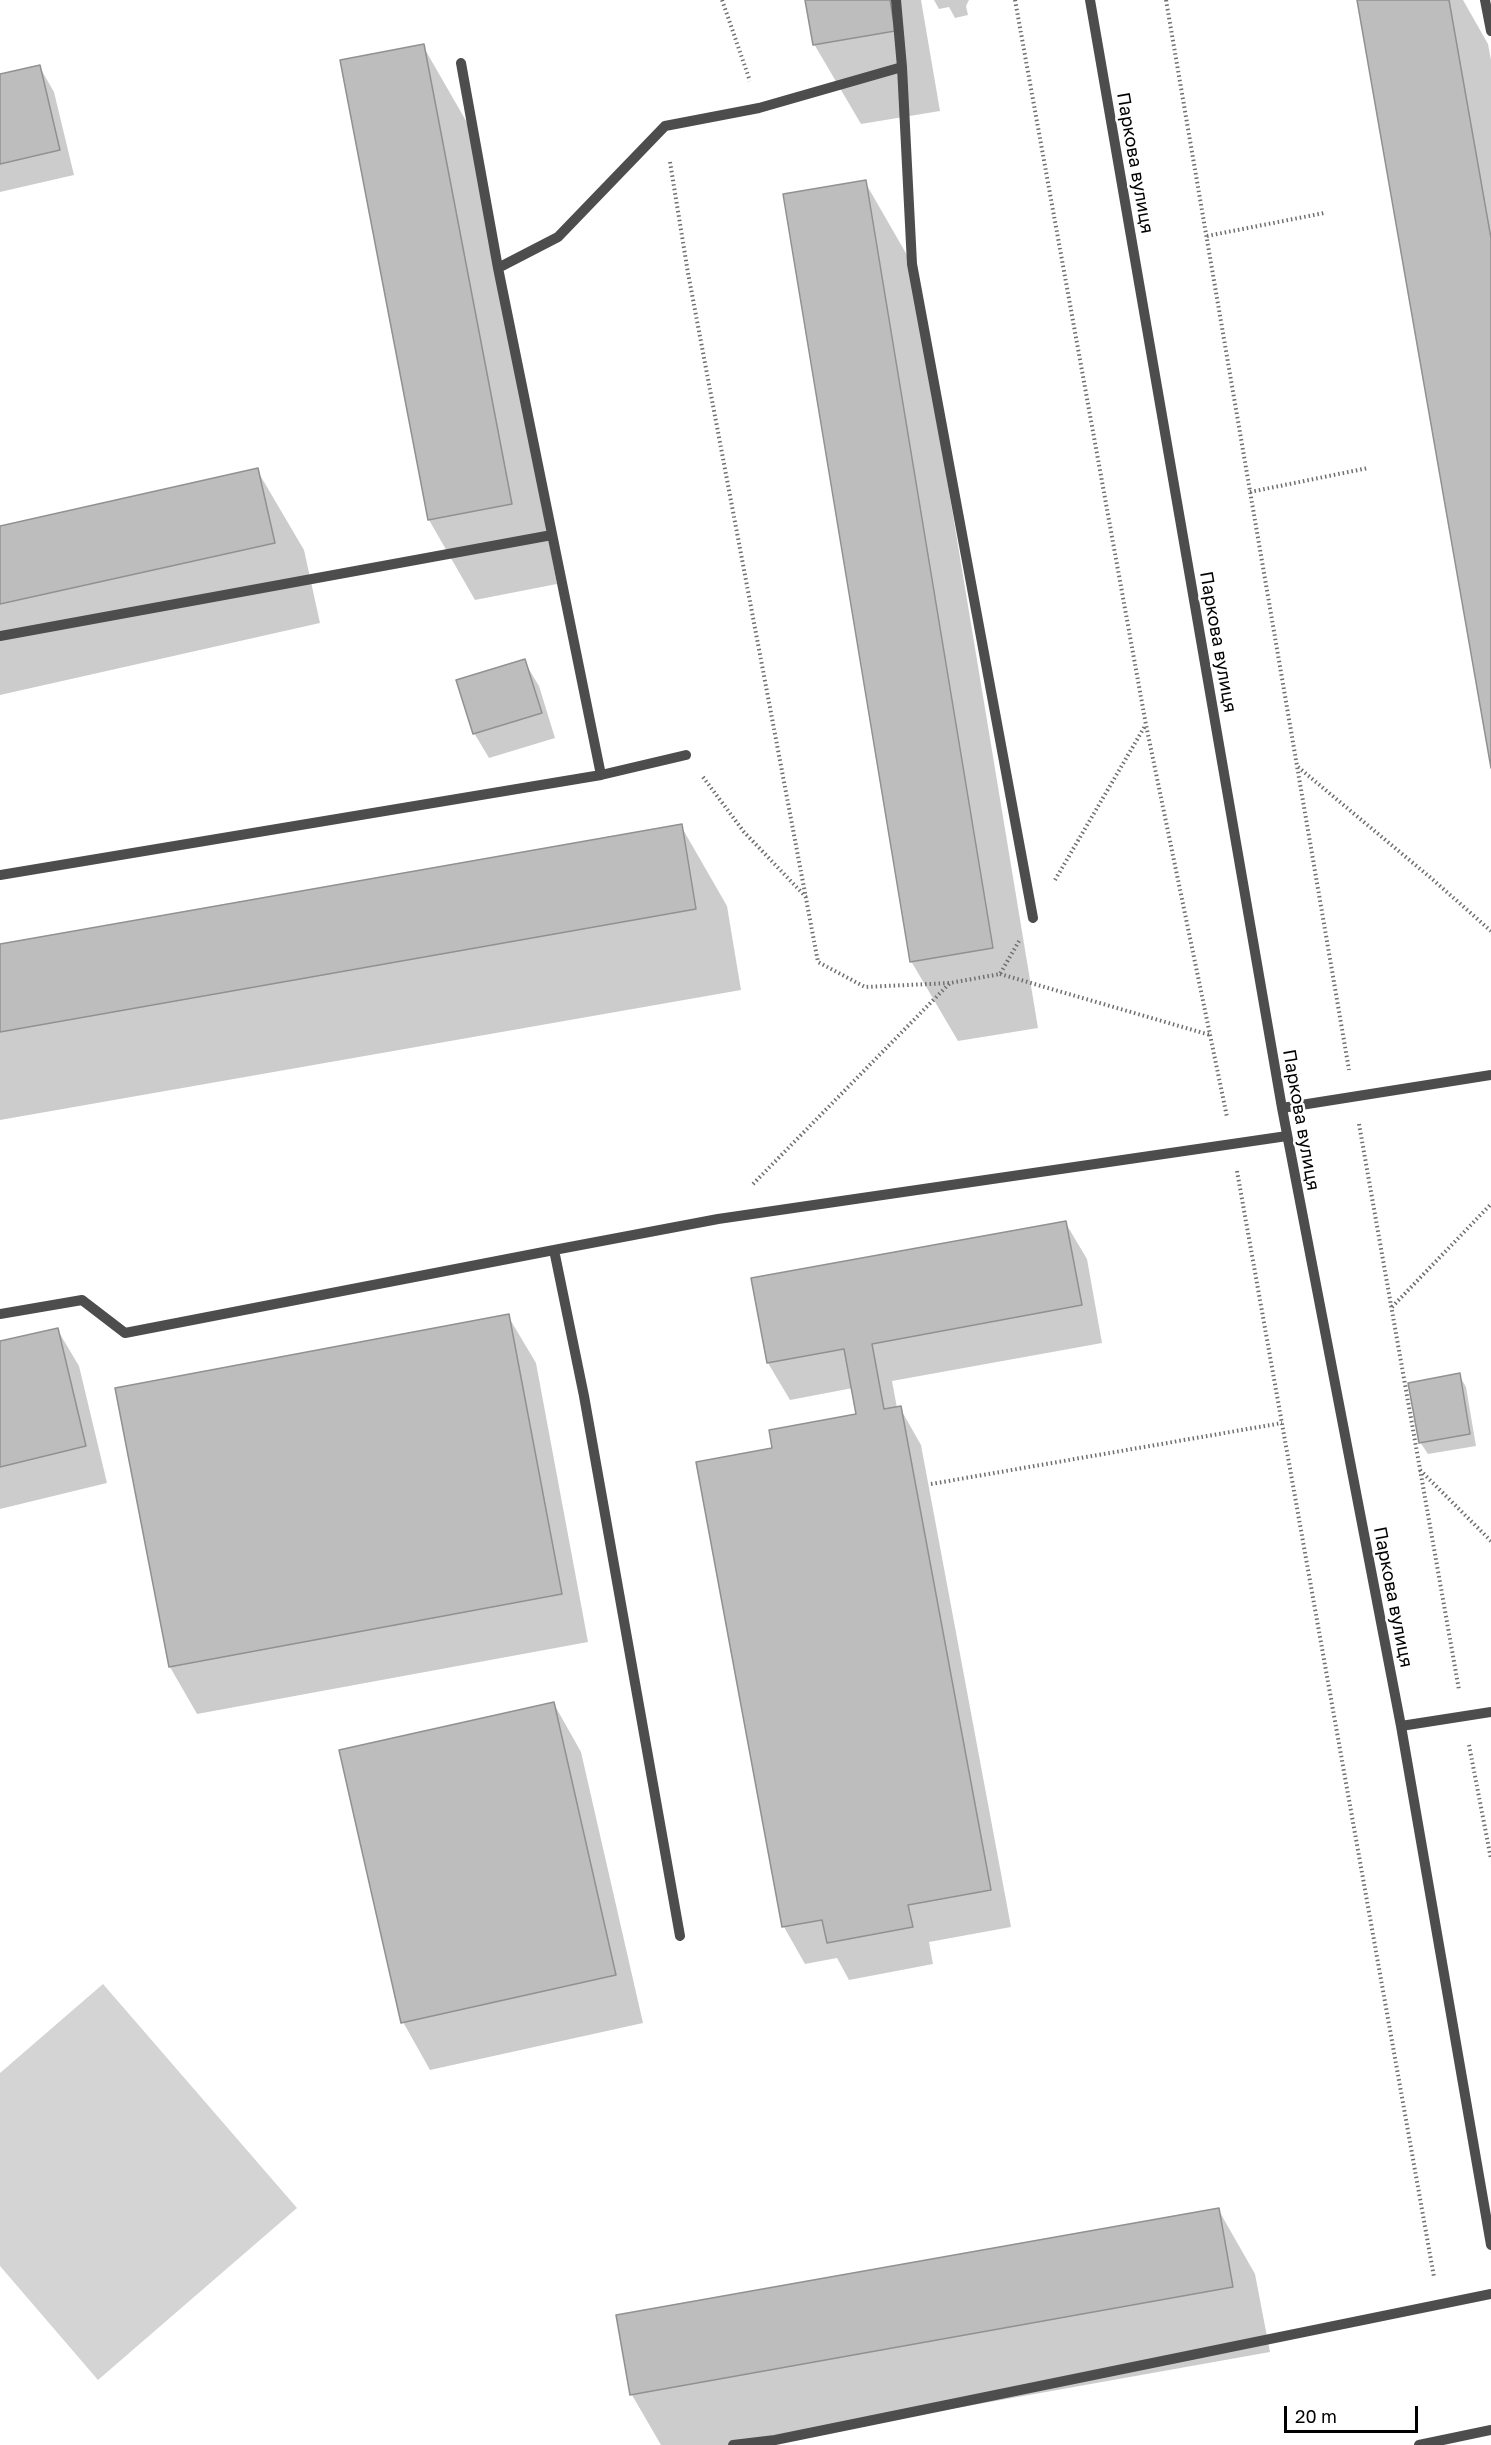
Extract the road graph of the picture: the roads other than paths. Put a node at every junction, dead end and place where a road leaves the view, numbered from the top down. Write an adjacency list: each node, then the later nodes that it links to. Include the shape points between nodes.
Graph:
1 (896, 0): 6 (street)
2 (1090, 0): 15 (street, Паркова вулиця)
3 (1485, 0): 4 (street)
4 (1491, 31)
5 (461, 63): 7 (street)
6 (902, 67): 7 (street, via 759,108 665,126 558,237); 13 (street, via 912,264)
7 (498, 268): 8 (street)
8 (552, 535): 9 (street); 11 (street)
9 (0, 636)
10 (686, 755): 11 (street)
11 (601, 775): 12 (street)
12 (0, 875)
13 (1033, 918)
14 (1491, 1075): 15 (street)
15 (1282, 1108): 16 (street, Паркова вулиця)
16 (1287, 1136): 17 (street, via 718,1219); 20 (street, Паркова вулиця)
17 (554, 1250): 18 (street, via 125,1333 82,1300); 21 (street, via 584,1396)
18 (0, 1314)
19 (1491, 1712): 20 (street)
20 (1401, 1726): 22 (street, Паркова вулиця)
21 (680, 1936)
22 (1491, 2245)
23 (1491, 2294): 25 (street, via 774,2440)
24 (1491, 2430): 26 (street)
25 (733, 2445)
26 (1419, 2445)

